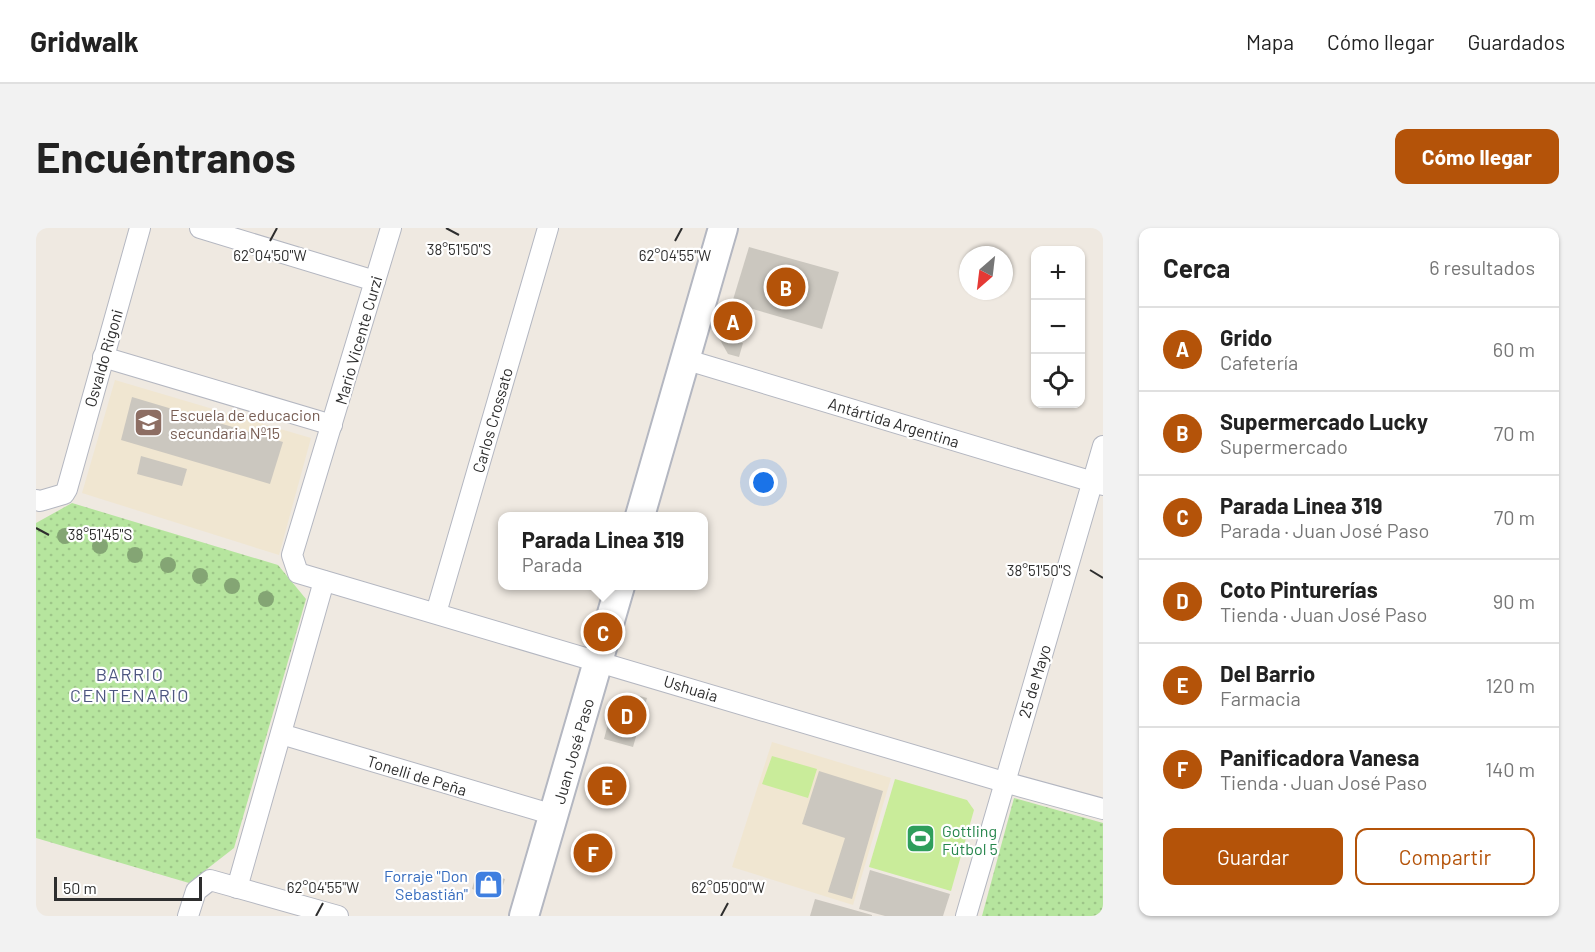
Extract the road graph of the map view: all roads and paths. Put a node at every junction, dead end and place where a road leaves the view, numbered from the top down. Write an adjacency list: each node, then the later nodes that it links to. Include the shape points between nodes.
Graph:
1 (140, 228): 7 (street, Osvaldo Rigoni)
2 (200, 228): 6 (street)
3 (391, 228): 6 (street, Mario Vicente Curzi)
4 (548, 228): 17 (street, Carlos Crossato)
5 (723, 228): 8 (main road)
6 (375, 281): 9 (street, Mario Vicente Curzi)
7 (103, 357): 9 (street); 12 (street, Osvaldo Rigoni, via 67,489 64,494)
8 (684, 359): 11 (street, Antártida Argentina); 13 (main road)
9 (333, 425): 14 (street, Mario Vicente Curzi)
10 (1103, 446): 11 (street, 25 de Mayo)
11 (1098, 484): 20 (street, 25 de Mayo)
12 (36, 500)
13 (641, 512)
14 (292, 555): 15 (street, Ushuaia, via 298,573)
15 (324, 580): 17 (street, Ushuaia); 19 (street)
16 (619, 590): 18 (main road, Juan José Paso)
17 (436, 613): 18 (street, Ushuaia)
18 (599, 661): 20 (street, Ushuaia); 22 (main road, Juan José Paso)
19 (281, 734): 22 (street, Tonelli de Peña); 23 (street)
20 (1004, 782): 21 (street, Ushuaia); 27 (street, 25 de Mayo)
21 (1103, 809)
22 (554, 815): 26 (main road, Juan José Paso)
23 (237, 888): 24 (street, via 210,880 196,891); 25 (street)
24 (188, 916)
25 (338, 916)
26 (524, 916)
27 (966, 916)

